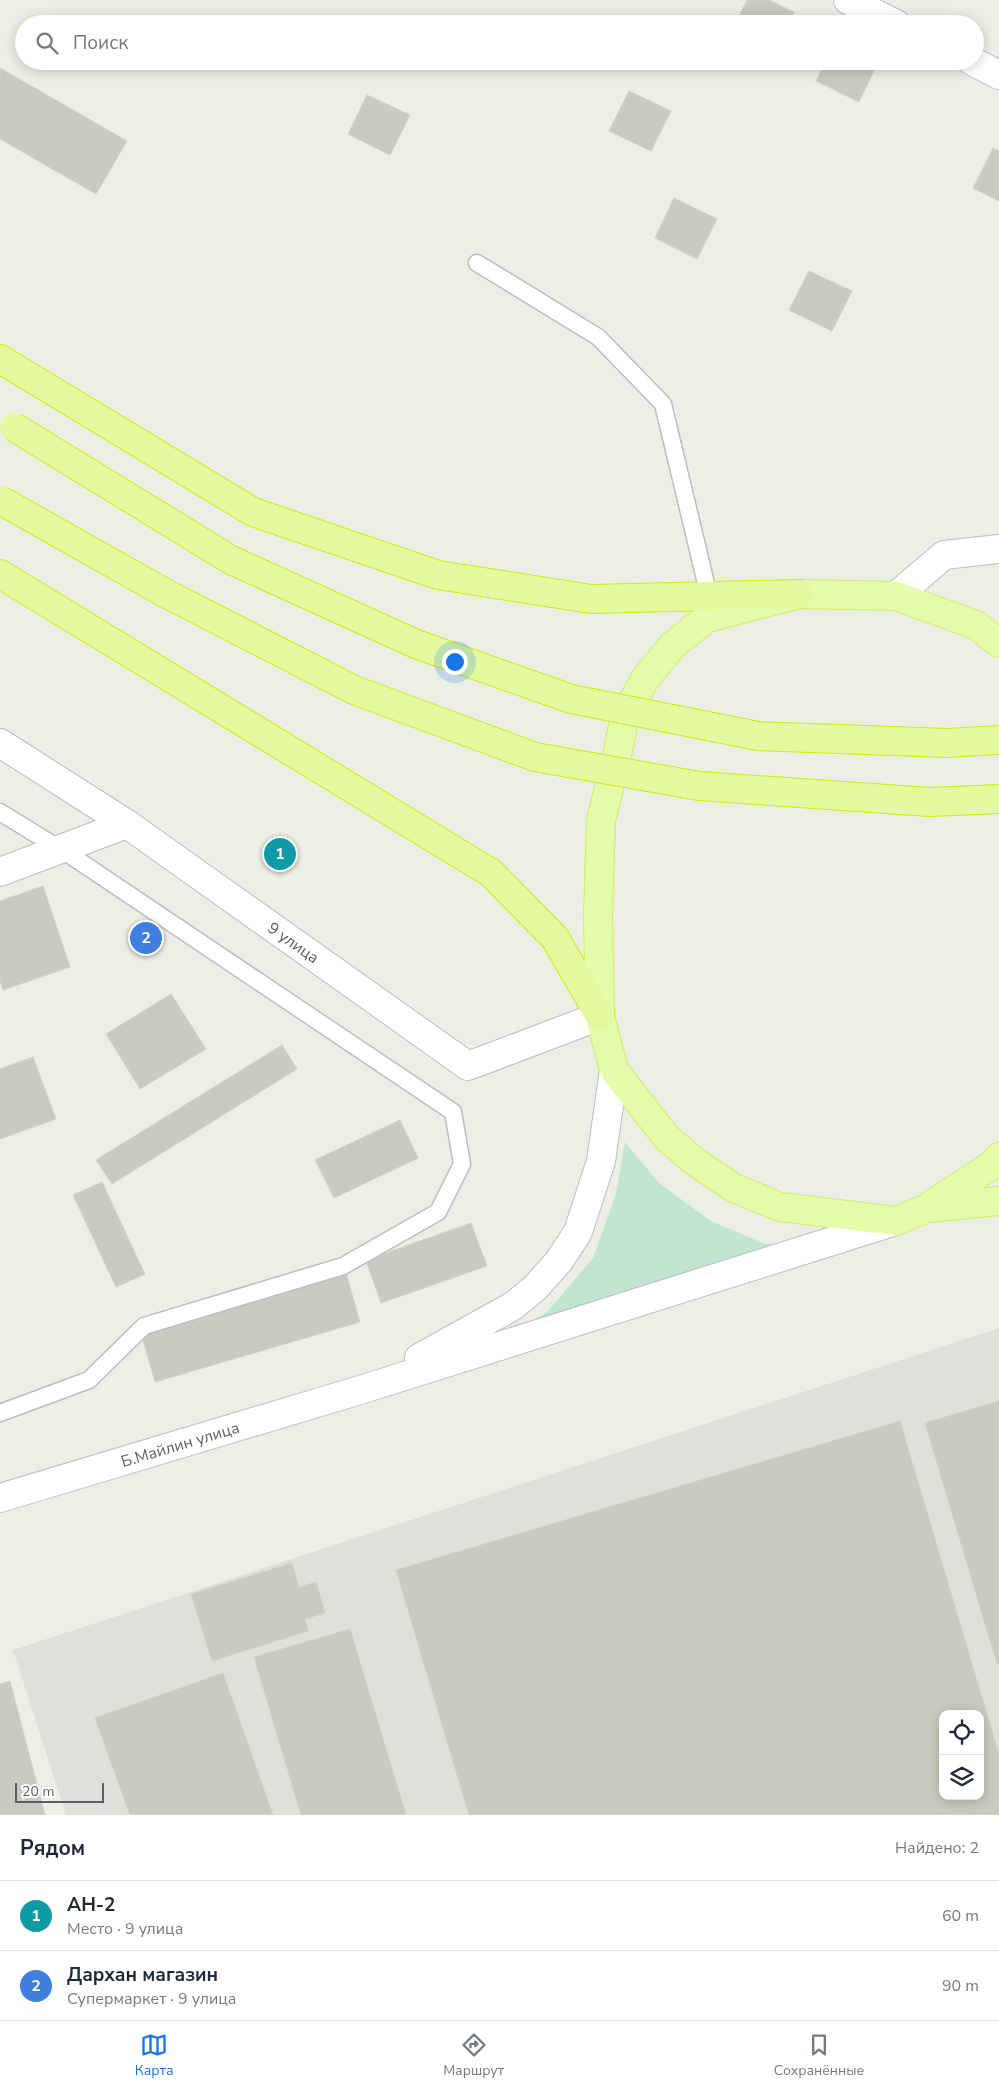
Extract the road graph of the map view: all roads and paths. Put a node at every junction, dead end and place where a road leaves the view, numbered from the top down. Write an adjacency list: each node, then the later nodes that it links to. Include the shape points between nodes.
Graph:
1 (848, 0): 2 (street)
2 (878, 15)
3 (984, 67): 4 (street)
4 (999, 75)
5 (477, 263): 12 (lane, via 598,337 663,404)
6 (0, 359): 12 (highway, via 253,512 411,565 438,574 591,599)
7 (7, 423): 15 (highway, bridge, via 230,560 416,644 571,699 758,736 948,743)
8 (0, 500): 17 (highway, bridge, via 165,593 354,690 536,757 699,786 930,802)
9 (999, 549): 13 (street, via 944,555)
10 (0, 574): 22 (highway, via 492,873 555,938)
11 (800, 594): 12 (highway); 13 (main road); 22 (main road, via 707,618 673,645 645,679 625,715 601,821 598,915)
12 (709, 596)
13 (896, 596): 14 (main road, via 976,625)
14 (999, 643)
15 (999, 740)
16 (0, 743): 19 (street, 9 улица)
17 (999, 799)
18 (0, 812): 20 (lane)
19 (127, 824): 20 (street); 22 (street, 9 улица, via 468,1066)
20 (60, 849): 21 (street); 29 (lane, via 453,1112 462,1164 438,1212 342,1266 144,1326 89,1380)
21 (0, 872)
22 (600, 1016): 23 (main road)
23 (614, 1070): 27 (main road, via 667,1138 734,1188 780,1207); 28 (street, via 601,1161 578,1232 560,1261 513,1306)
24 (999, 1157): 26 (main road, via 992,1165)
25 (999, 1201): 26 (main road)
26 (925, 1209): 27 (main road)
27 (896, 1221): 28 (street)
28 (360, 1390): 30 (street, Б.Майлин улица)
29 (0, 1413)
30 (0, 1498)

